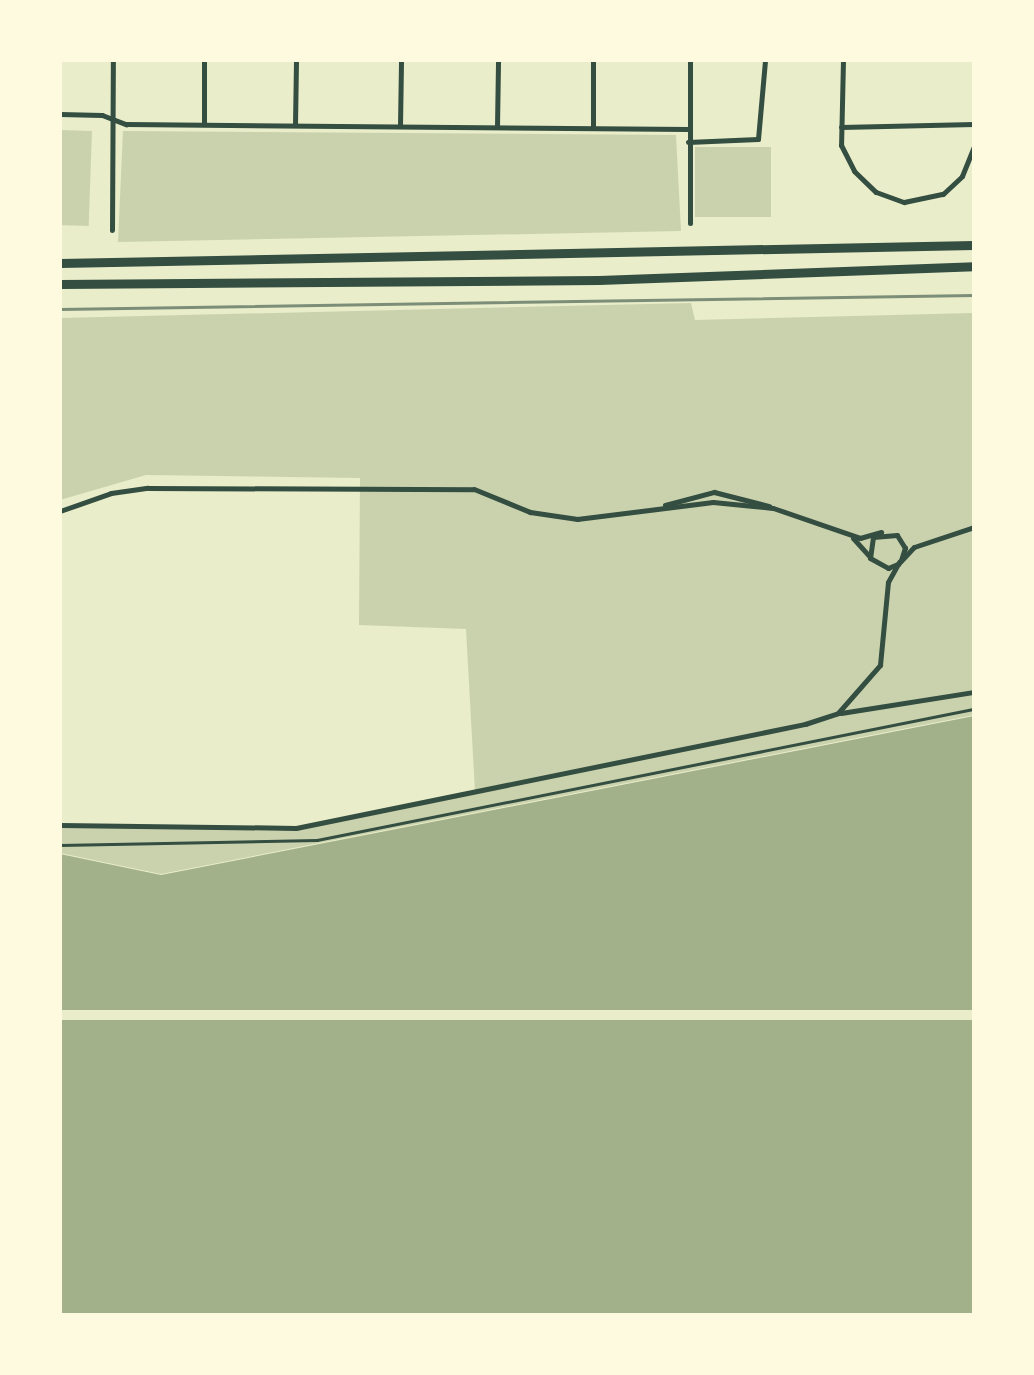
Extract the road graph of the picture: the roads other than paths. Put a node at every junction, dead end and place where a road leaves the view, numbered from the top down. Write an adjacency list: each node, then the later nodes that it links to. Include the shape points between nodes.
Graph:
1 (113, 60): 11 (street)
2 (204, 60): 12 (street)
3 (296, 60): 14 (street)
4 (401, 60): 15 (street)
5 (498, 60): 16 (street)
6 (593, 60): 18 (street)
7 (690, 60): 19 (street)
8 (765, 60): 20 (street, via 758,139)
9 (842, 60): 17 (street)
10 (60, 114): 11 (street)
11 (113, 118): 12 (street); 23 (street)
12 (204, 124): 14 (street)
13 (974, 124): 17 (street)
14 (295, 125): 15 (street)
15 (400, 126): 16 (street)
16 (497, 127): 18 (street)
17 (840, 127): 21 (street, via 854,171 876,192 904,202 943,194 962,176)
18 (593, 128): 19 (street)
19 (688, 128): 20 (street)
20 (688, 142): 22 (street)
21 (974, 147)
22 (690, 223)
23 (112, 230)
24 (974, 245): 25 (highway)
25 (60, 263)
26 (971, 267): 27 (highway, via 581,280)
27 (60, 284)
28 (658, 508): 29 (street, via 713,502); 29 (street, via 710,492); 30 (street, via 581,520 457,489 128,490)
29 (773, 508): 34 (street)
30 (60, 511)
31 (974, 526): 35 (street)
32 (881, 532): 33 (street); 34 (street); 37 (street, via 869,544)
33 (897, 534): 35 (street); 36 (street, via 904,548)
34 (851, 536): 37 (street)
35 (921, 545): 36 (street)
36 (900, 561): 37 (street, via 885,568); 38 (street)
37 (872, 562): 38 (street)
38 (888, 582): 40 (street, via 880,665)
39 (974, 692): 40 (street)
40 (838, 713): 41 (street, via 296,828)
41 (60, 825)

